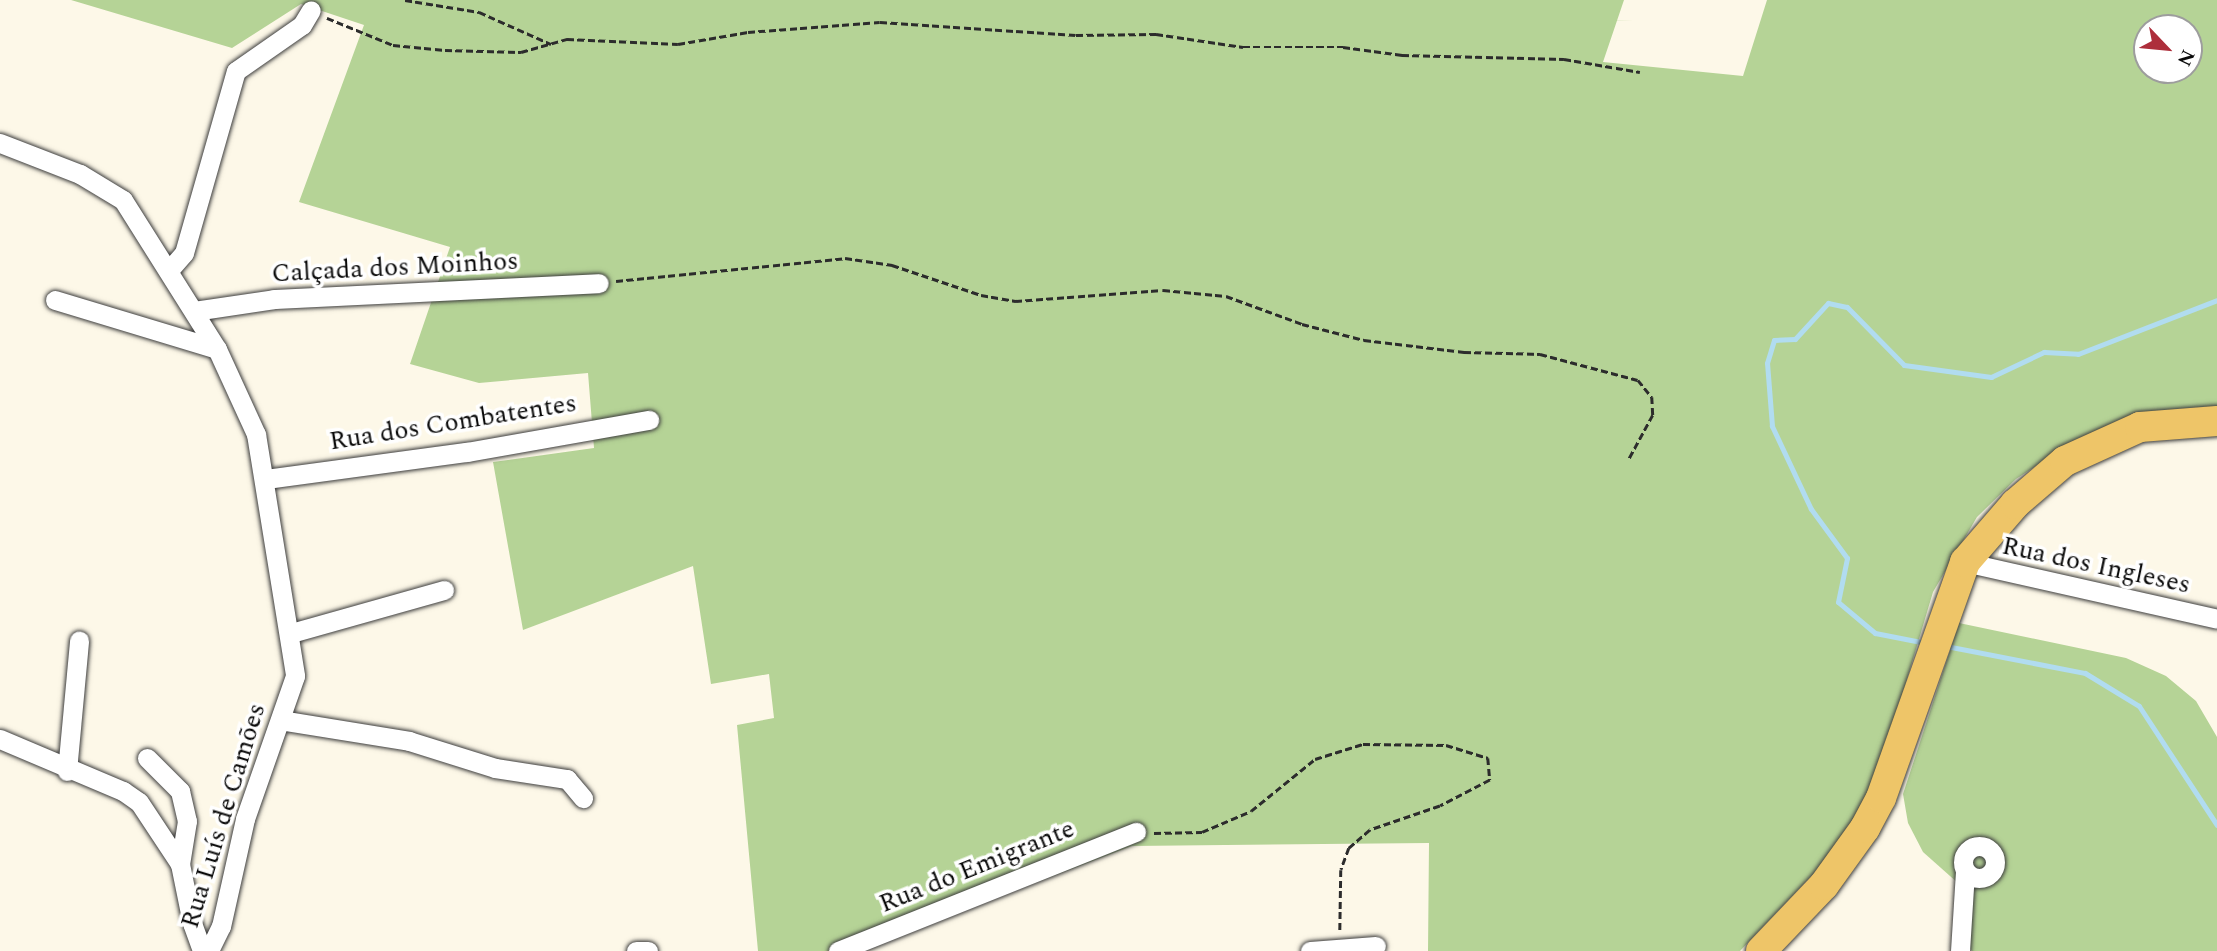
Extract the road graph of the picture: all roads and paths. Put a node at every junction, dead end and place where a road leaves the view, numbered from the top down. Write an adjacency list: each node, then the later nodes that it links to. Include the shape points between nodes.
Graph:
1 (405, 0): 3 (path, via 479,12)
2 (311, 10): 3 (path, via 393,45 520,52); 6 (street, via 302,25 236,71 184,253)
3 (551, 44): 4 (path, via 567,39 678,44 748,32 880,22 1076,35 1156,34 1243,47 1343,47 1402,55 1564,59)
4 (1640, 72)
5 (0, 143): 6 (street, Rua Luís de Camões, via 80,174 124,200)
6 (170, 269): 9 (street, Rua Luís de Camões)
7 (599, 284): 9 (street, Calçada dos Moinhos, via 274,299); 13 (path, via 845,258 892,265 981,295 1015,301 1163,290 1226,296 1302,324 1364,340 1464,352 1541,354 1637,380 1652,397 1653,415)
8 (55, 300): 10 (street)
9 (194, 311): 10 (street, Rua Luís de Camões)
10 (217, 349): 14 (street, Rua Luís de Camões, via 256,434)
11 (649, 420): 14 (street, Rua dos Combatentes, via 467,452)
12 (2217, 421): 15 (main road, via 2140,427 2066,461 2015,504)
13 (1628, 461)
14 (266, 479): 18 (street, Rua Luís de Camões)
15 (1965, 562): 17 (street, Rua dos Ingleses); 36 (main road, via 1881,798 1824,886)
16 (444, 590): 18 (street)
17 (2217, 619)
18 (290, 634): 20 (street, Rua Luís de Camões, via 295,676)
19 (79, 641): 23 (street)
20 (280, 720): 24 (street, via 408,741 495,768 567,779); 31 (street, Rua Luís de Camões, via 245,819 221,926)
21 (0, 739): 23 (street)
22 (147, 758): 26 (street, via 180,791 187,821)
23 (67, 771): 26 (street, via 123,791 139,803)
24 (583, 798)
25 (1136, 832): 29 (path, via 1202,831 1251,811 1315,759 1363,744 1446,745 1488,758 1490,780 1440,806 1370,830 1349,848 1341,870); 34 (street, Rua do Emigrante)
26 (180, 864): 30 (street)
27 (1965, 871): 37 (street)
28 (1376, 946): 29 (street)
29 (1341, 949): 35 (street)
30 (202, 951)
31 (209, 951)
32 (636, 951): 33 (street)
33 (648, 951)
34 (838, 951)
35 (1310, 951)
36 (1761, 951)
37 (1960, 951)

